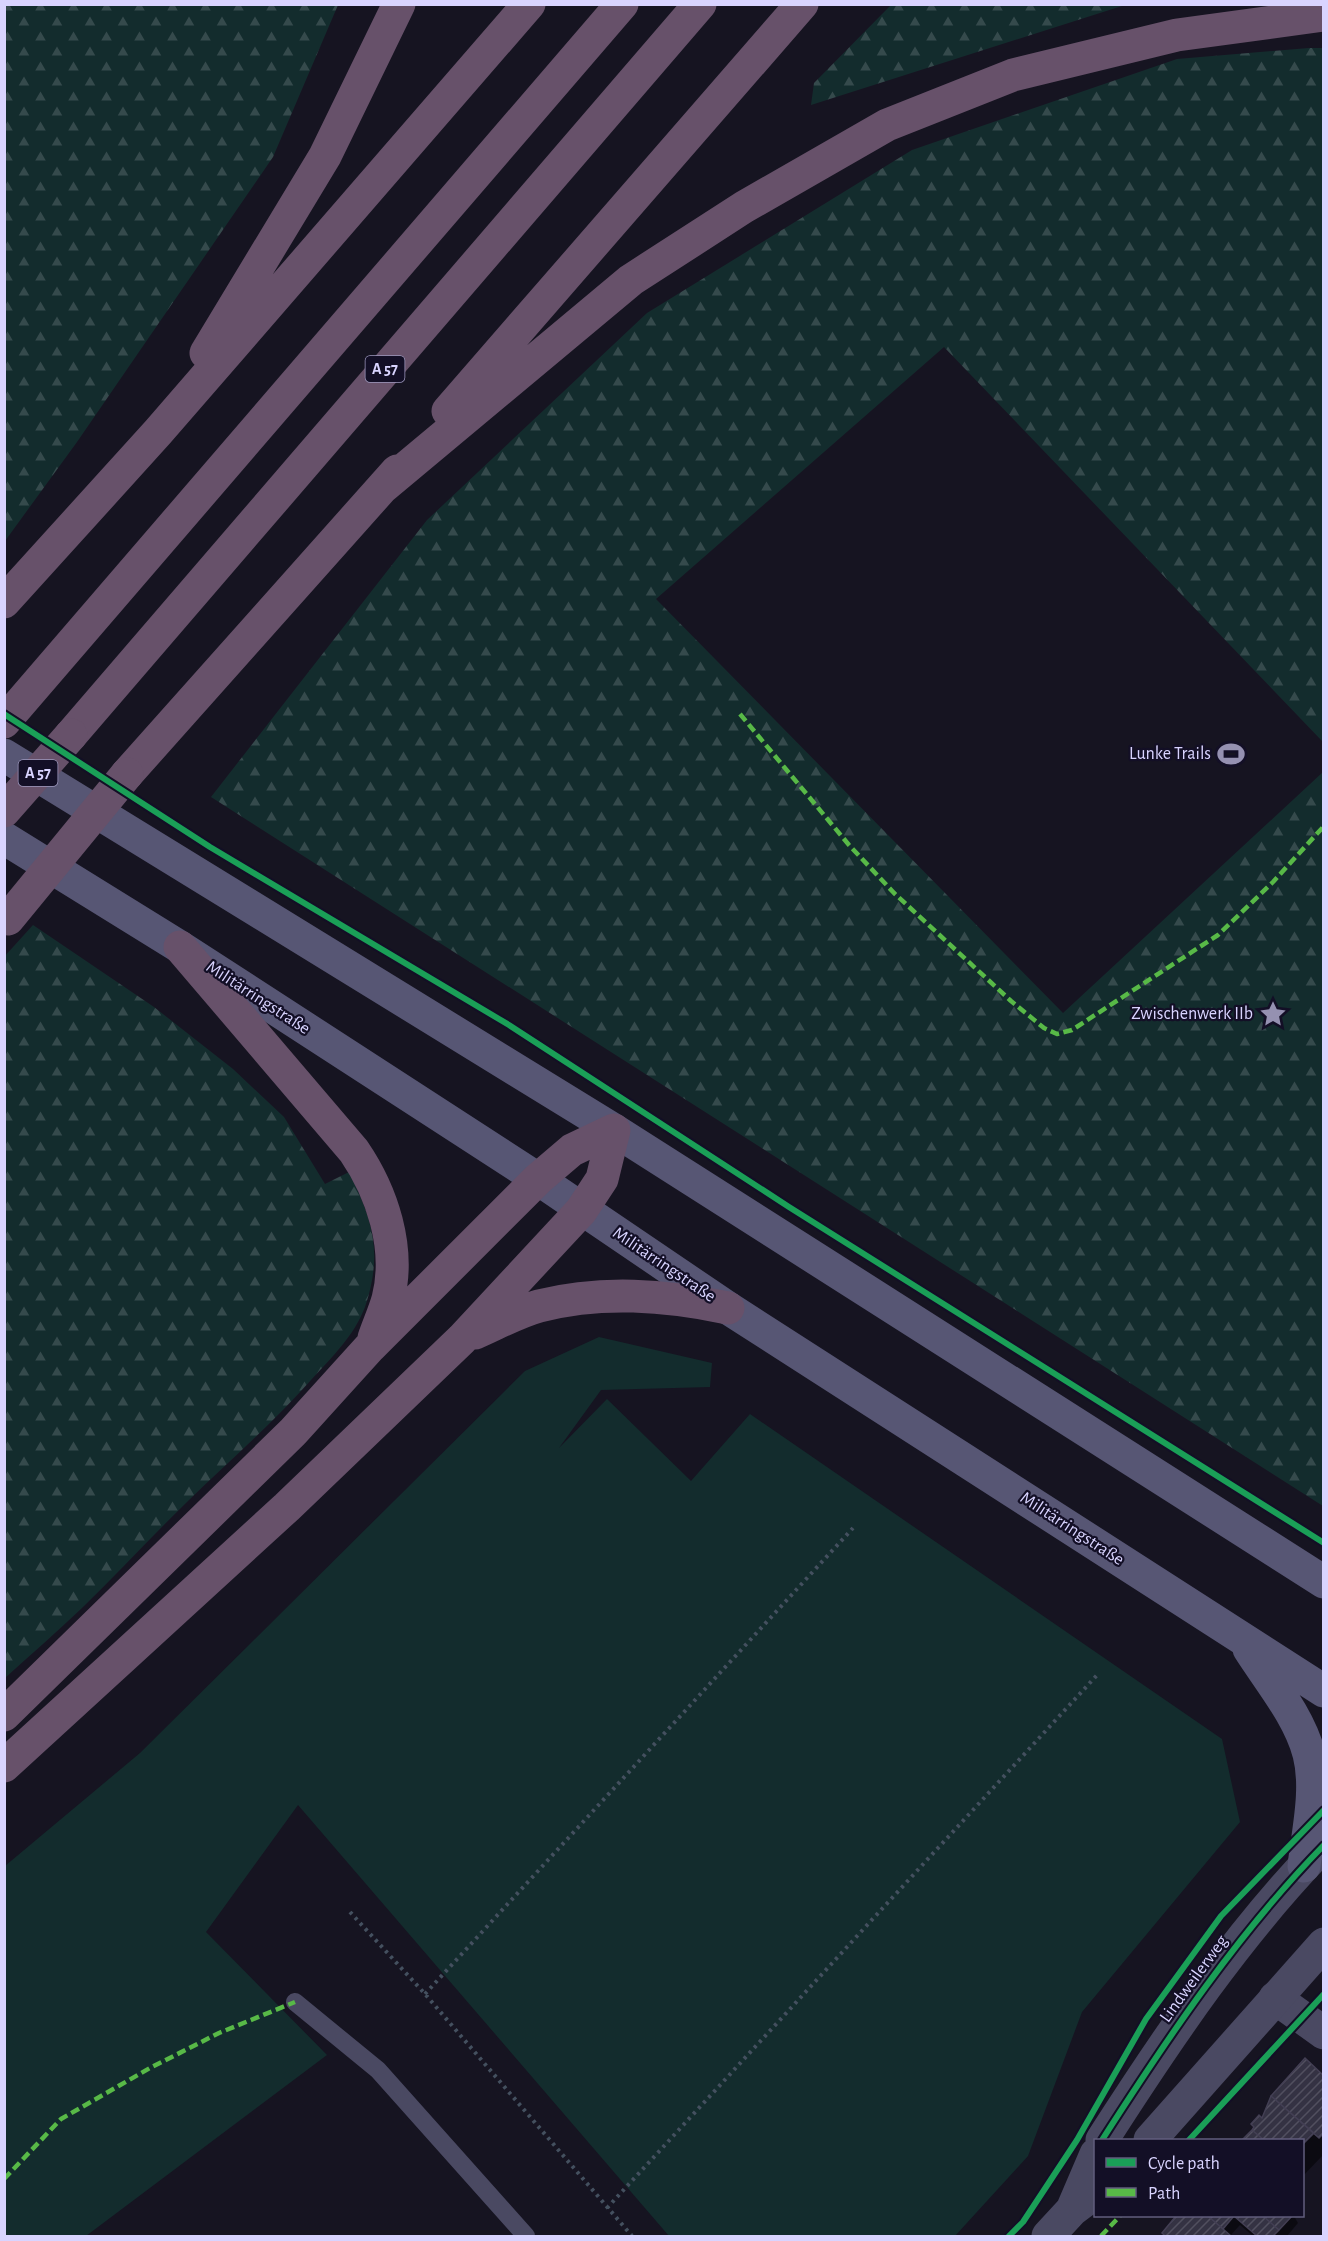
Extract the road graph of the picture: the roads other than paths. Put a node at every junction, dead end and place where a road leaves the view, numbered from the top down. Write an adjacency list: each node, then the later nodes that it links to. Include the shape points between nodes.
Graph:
1 (399, 4): 7 (highway, via 325,156)
2 (529, 4): 7 (highway)
3 (622, 4): 10 (highway)
4 (700, 4): 12 (highway, A 57, bridge)
5 (802, 4): 8 (highway)
6 (1323, 15): 8 (highway, via 1177,35 1013,75 887,125 744,207 631,280)
7 (158, 432): 9 (highway)
8 (382, 487): 14 (highway, bridge, via 127,774)
9 (4, 602)
10 (13, 712)
11 (4, 755): 16 (main road)
12 (4, 811)
13 (4, 838): 15 (main road, Militärringstraße)
14 (6, 921)
15 (180, 947): 17 (main road, Militärringstraße); 21 (highway, via 370,1174 391,1252 388,1298)
16 (614, 1130): 17 (highway, via 572,1150); 18 (highway, via 602,1179); 22 (main road)
17 (538, 1179): 18 (main road, Militärringstraße); 21 (highway)
18 (581, 1210): 19 (main road, Militärringstraße); 20 (highway)
19 (728, 1308): 20 (highway, via 684,1299 588,1297 538,1306); 23 (main road, Militärringstraße)
20 (462, 1339): 26 (highway, via 287,1507)
21 (370, 1347): 25 (highway, via 293,1432)
22 (1323, 1582)
23 (1244, 1640): 24 (main road, Militärringstraße); 27 (main road, via 1295,1719 1309,1755)
24 (1323, 1691)
25 (4, 1715)
26 (4, 1766)
27 (1314, 1856): 32 (street, Lindweilerweg, via 1224,1963)
28 (1323, 1944): 29 (street)
29 (1275, 1998): 31 (street); 33 (street)
30 (295, 2002): 36 (lane, via 378,2070)
31 (1323, 2033)
32 (1103, 2139)
33 (1151, 2139)
34 (1094, 2158): 35 (street)
35 (1084, 2201): 37 (street)
36 (526, 2236)
37 (1048, 2236)

